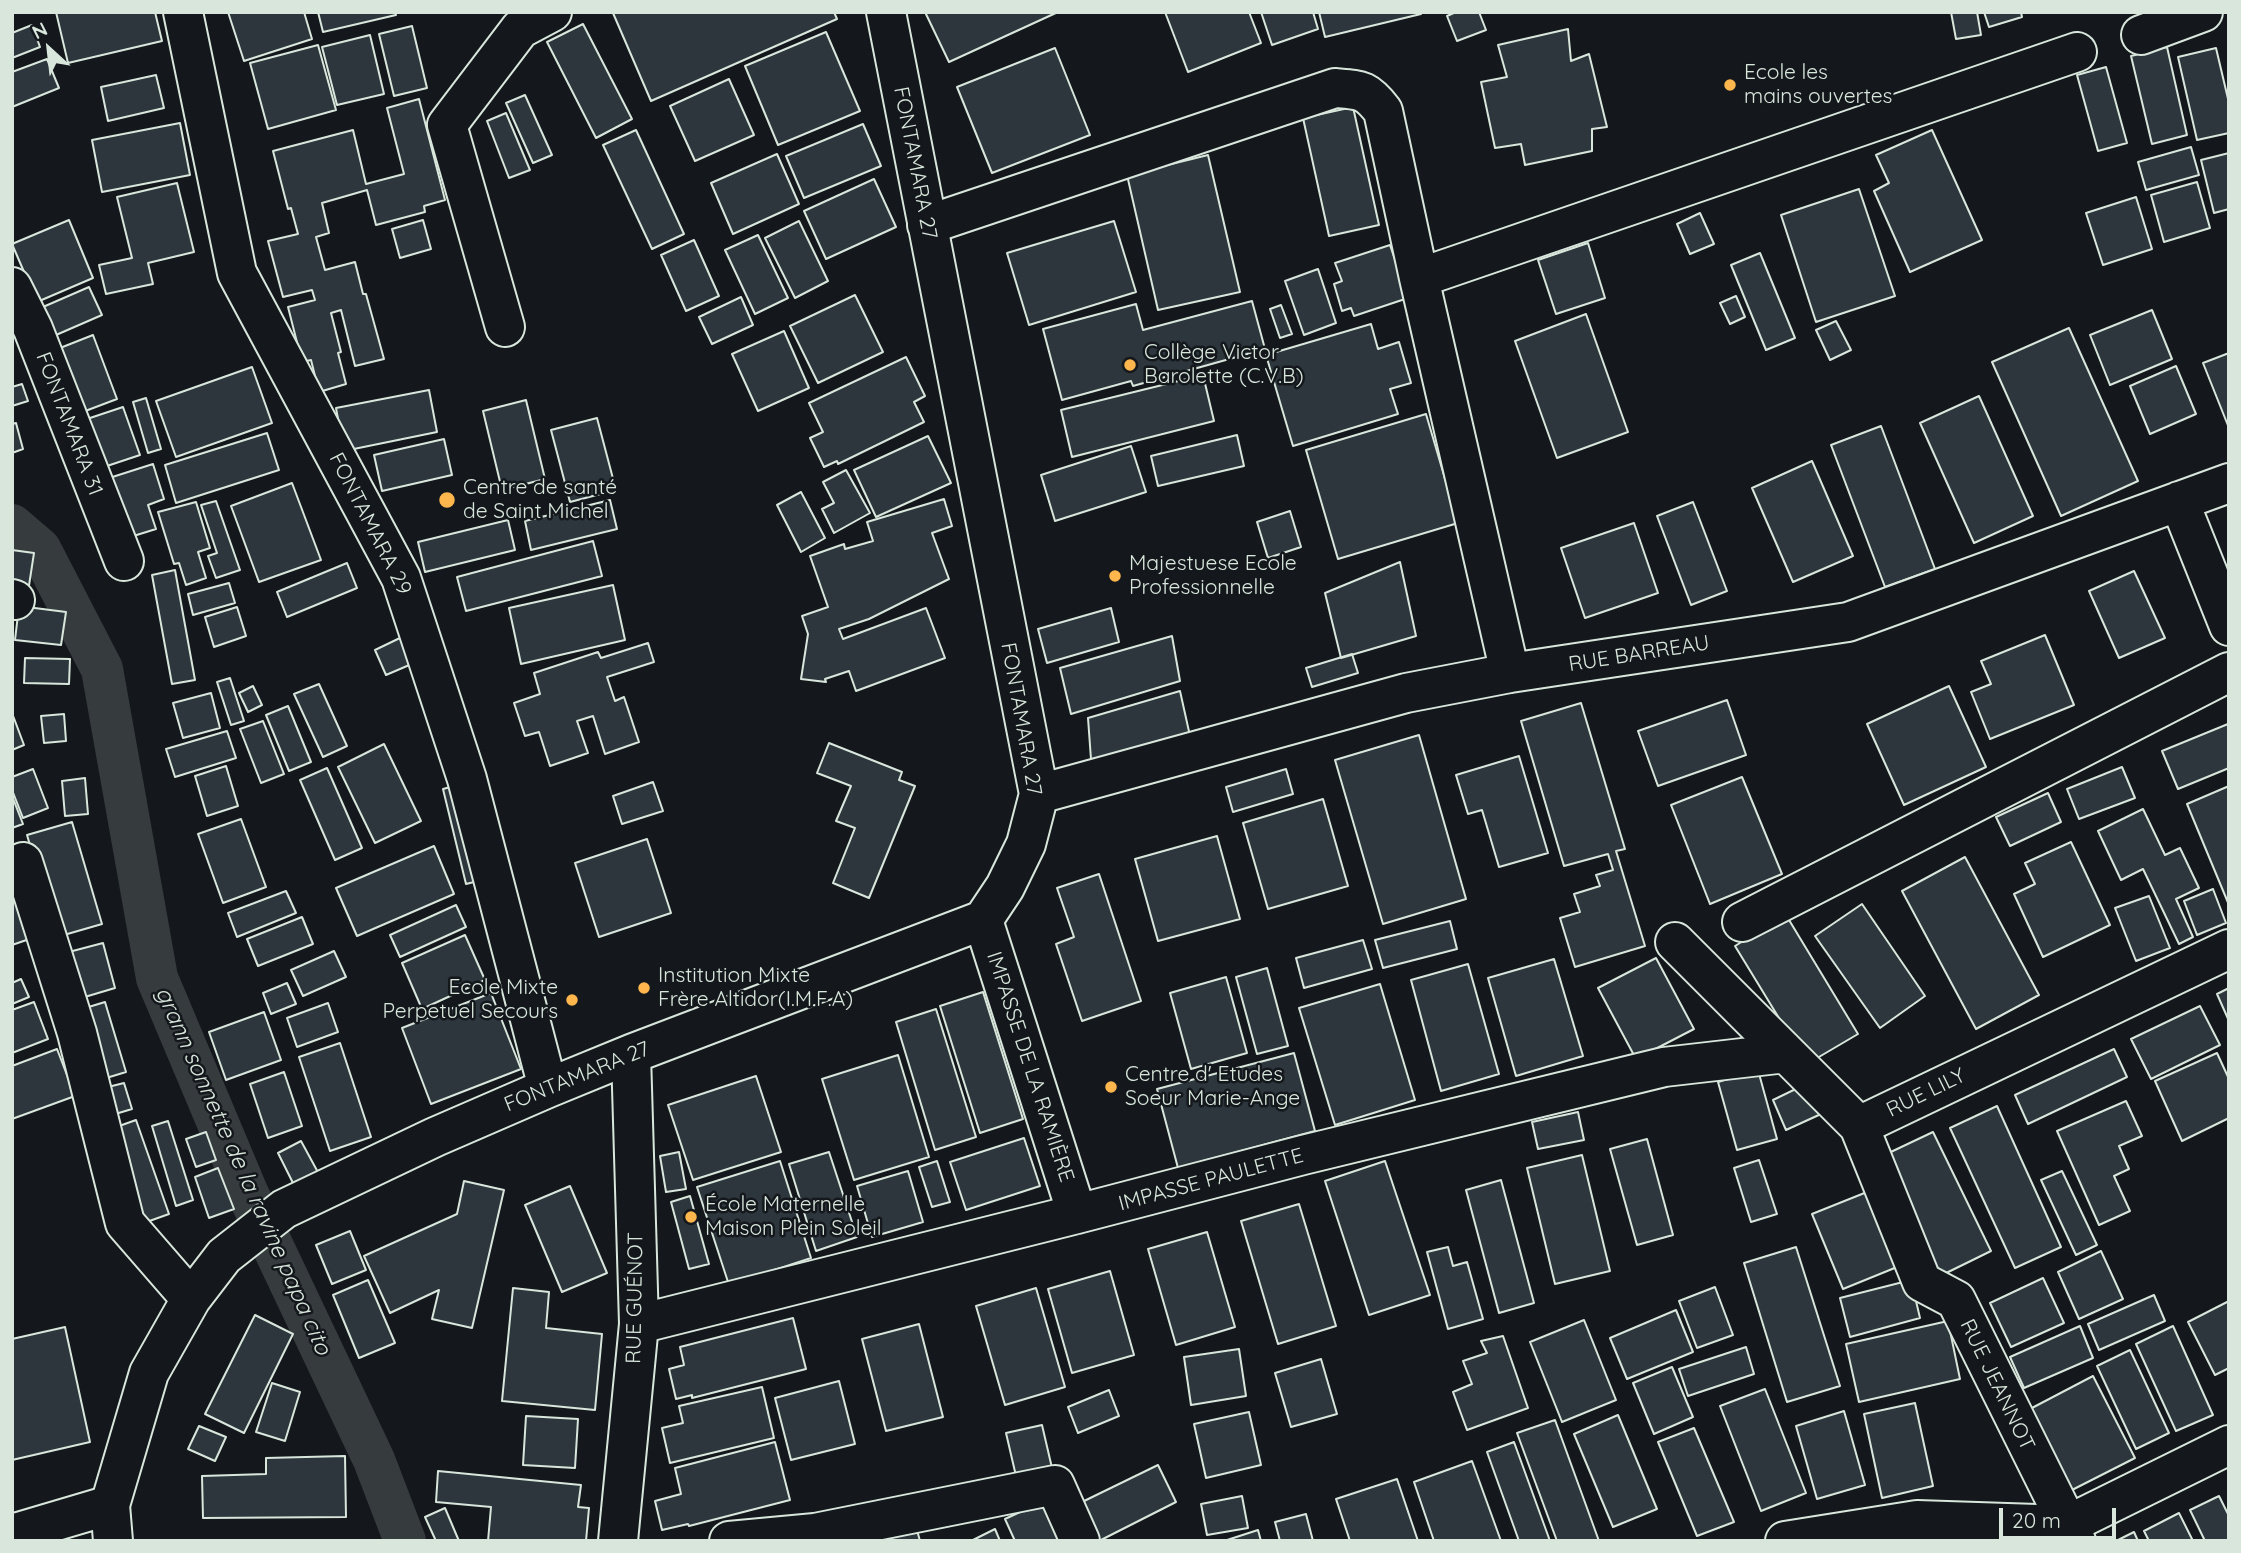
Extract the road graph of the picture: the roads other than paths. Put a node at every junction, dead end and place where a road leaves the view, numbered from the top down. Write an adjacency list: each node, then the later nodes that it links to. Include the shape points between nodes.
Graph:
1 (183, 12): 25 (street, FONTAMARA 29, via 237,273 401,578 467,779)
2 (552, 12): 10 (street, via 520,29 447,125)
3 (886, 12): 7 (street, FONTAMARA 27)
4 (2203, 12): 5 (street)
5 (2141, 35)
6 (2077, 52): 8 (street)
7 (927, 225): 8 (street, via 1335,88 1358,90 1371,96 1383,111); 17 (street, FONTAMARA 27)
8 (1419, 278): 16 (street)
9 (12, 287): 13 (street, FONTAMARA 31, via 33,329)
10 (505, 327)
11 (2229, 482): 12 (street, RUE BARREAU)
12 (2179, 501): 14 (street); 16 (street, RUE BARREAU, via 1848,622)
13 (124, 561)
14 (2229, 625)
15 (2229, 672): 20 (street)
16 (1510, 673): 17 (street, RUE BARREAU, via 1406,693)
17 (1039, 794): 19 (street, FONTAMARA 27, via 1026,844)
18 (23, 862): 28 (street, via 78,1033 125,1223)
19 (983, 920): 24 (street, FONTAMARA 27); 27 (street, IMPASSE DE LA RAMIÈRE)
20 (1742, 922)
21 (1675, 942): 23 (street)
22 (2229, 949): 26 (street, RUE LILY)
23 (1786, 1053): 26 (street); 27 (street, IMPASSE PAULETTE, via 1664,1068)
24 (631, 1054): 25 (street, FONTAMARA 27); 29 (street, RUE GUÉNOT)
25 (548, 1088): 28 (street, FONTAMARA 27, via 284,1209 225,1256)
26 (1858, 1126): 32 (street, RUE JEANNOT, via 1922,1282 1955,1300)
27 (1077, 1214): 29 (street, IMPASSE PAULETTE)
28 (191, 1299): 31 (street, via 149,1373)
29 (639, 1324): 34 (street, RUE GUÉNOT)
30 (2229, 1445): 32 (street)
31 (111, 1523): 33 (street)
32 (2071, 1533): 37 (street, via 1917,1520)
33 (12, 1534)
34 (618, 1541)
35 (729, 1541): 36 (street, via 815,1533 1055,1485)
36 (1080, 1541)
37 (1785, 1541)

